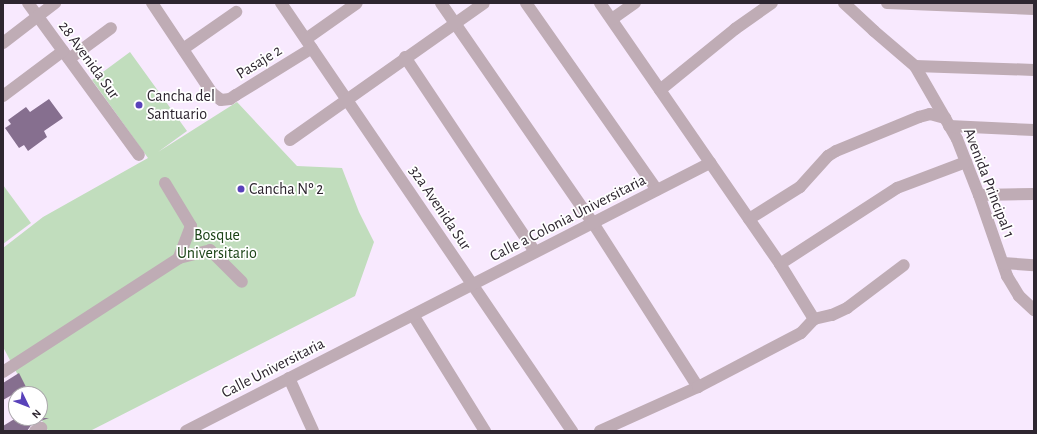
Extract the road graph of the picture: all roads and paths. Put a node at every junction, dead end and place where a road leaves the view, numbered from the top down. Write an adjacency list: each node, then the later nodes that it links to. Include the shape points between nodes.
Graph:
1 (28, 3): 16 (street, 28 Avenida Sur)
2 (55, 3): 16 (street)
3 (152, 3): 22 (street)
4 (281, 3): 21 (street, 32a Avenida Sur)
5 (356, 3): 21 (street, Pasaje 2)
6 (441, 3): 18 (street)
7 (484, 3): 18 (street)
8 (526, 3): 37 (street)
9 (600, 3): 17 (street)
10 (635, 3): 17 (street)
11 (772, 3): 27 (street, via 735,29)
12 (844, 3): 25 (street, Avenida Principal 1)
13 (887, 3): 14 (street)
14 (1034, 9)
15 (236, 12): 22 (street)
16 (38, 17): 20 (street); 23 (street, 28 Avenida Sur)
17 (612, 19): 27 (street)
18 (455, 23): 24 (street); 41 (street)
19 (111, 28): 23 (street)
20 (3, 43)
21 (309, 44): 22 (street, Pasaje 2, via 230,99 221,100 212,93); 29 (street, 32a Avenida Sur)
22 (183, 49)
23 (66, 55): 28 (street); 33 (street, 28 Avenida Sur)
24 (405, 57): 29 (street); 42 (street)
25 (915, 66): 26 (street); 30 (street, Avenida Principal 1)
26 (1034, 70)
27 (660, 90): 35 (street)
28 (3, 96)
29 (346, 100): 32 (street); 49 (street, 32a Avenida Sur)
30 (947, 122): 31 (street); 34 (street, Avenida Principal 1); 40 (street, via 930,114 836,152 824,160 800,187)
31 (1034, 130)
32 (290, 140)
33 (139, 155)
34 (966, 162): 38 (street, Avenida Principal 1); 44 (street, via 897,188)
35 (710, 163): 37 (street, Calle a Colonia Universitaria); 40 (street)
36 (165, 183): 43 (street, via 191,226)
37 (657, 190): 41 (street, Calle a Colonia Universitaria)
38 (979, 194): 39 (street); 45 (street, Avenida Principal 1)
39 (1034, 194)
40 (749, 219): 44 (street)
41 (593, 223): 42 (street, Calle a Colonia Universitaria); 56 (street)
42 (535, 252): 49 (street, Calle a Colonia Universitaria)
43 (179, 258): 48 (street, via 210,250); 54 (street)
44 (780, 264): 52 (street)
45 (1003, 264): 47 (street); 50 (street, Avenida Principal 1, via 1019,296)
46 (904, 265): 52 (street, via 847,308)
47 (1034, 265)
48 (242, 282)
49 (472, 284): 51 (street, Calle a Colonia Universitaria); 60 (street, 32a Avenida Sur)
50 (1034, 310)
51 (413, 315): 53 (street, Calle a Colonia Universitaria); 59 (street)
52 (814, 319): 56 (street, via 801,333)
53 (375, 334): 55 (street, Calle Universitaria)
54 (3, 372)
55 (289, 378): 57 (street, Calle Universitaria); 58 (street)
56 (698, 387): 61 (street)
57 (186, 431)
58 (313, 431)
59 (485, 431)
60 (572, 431)
61 (600, 431)

